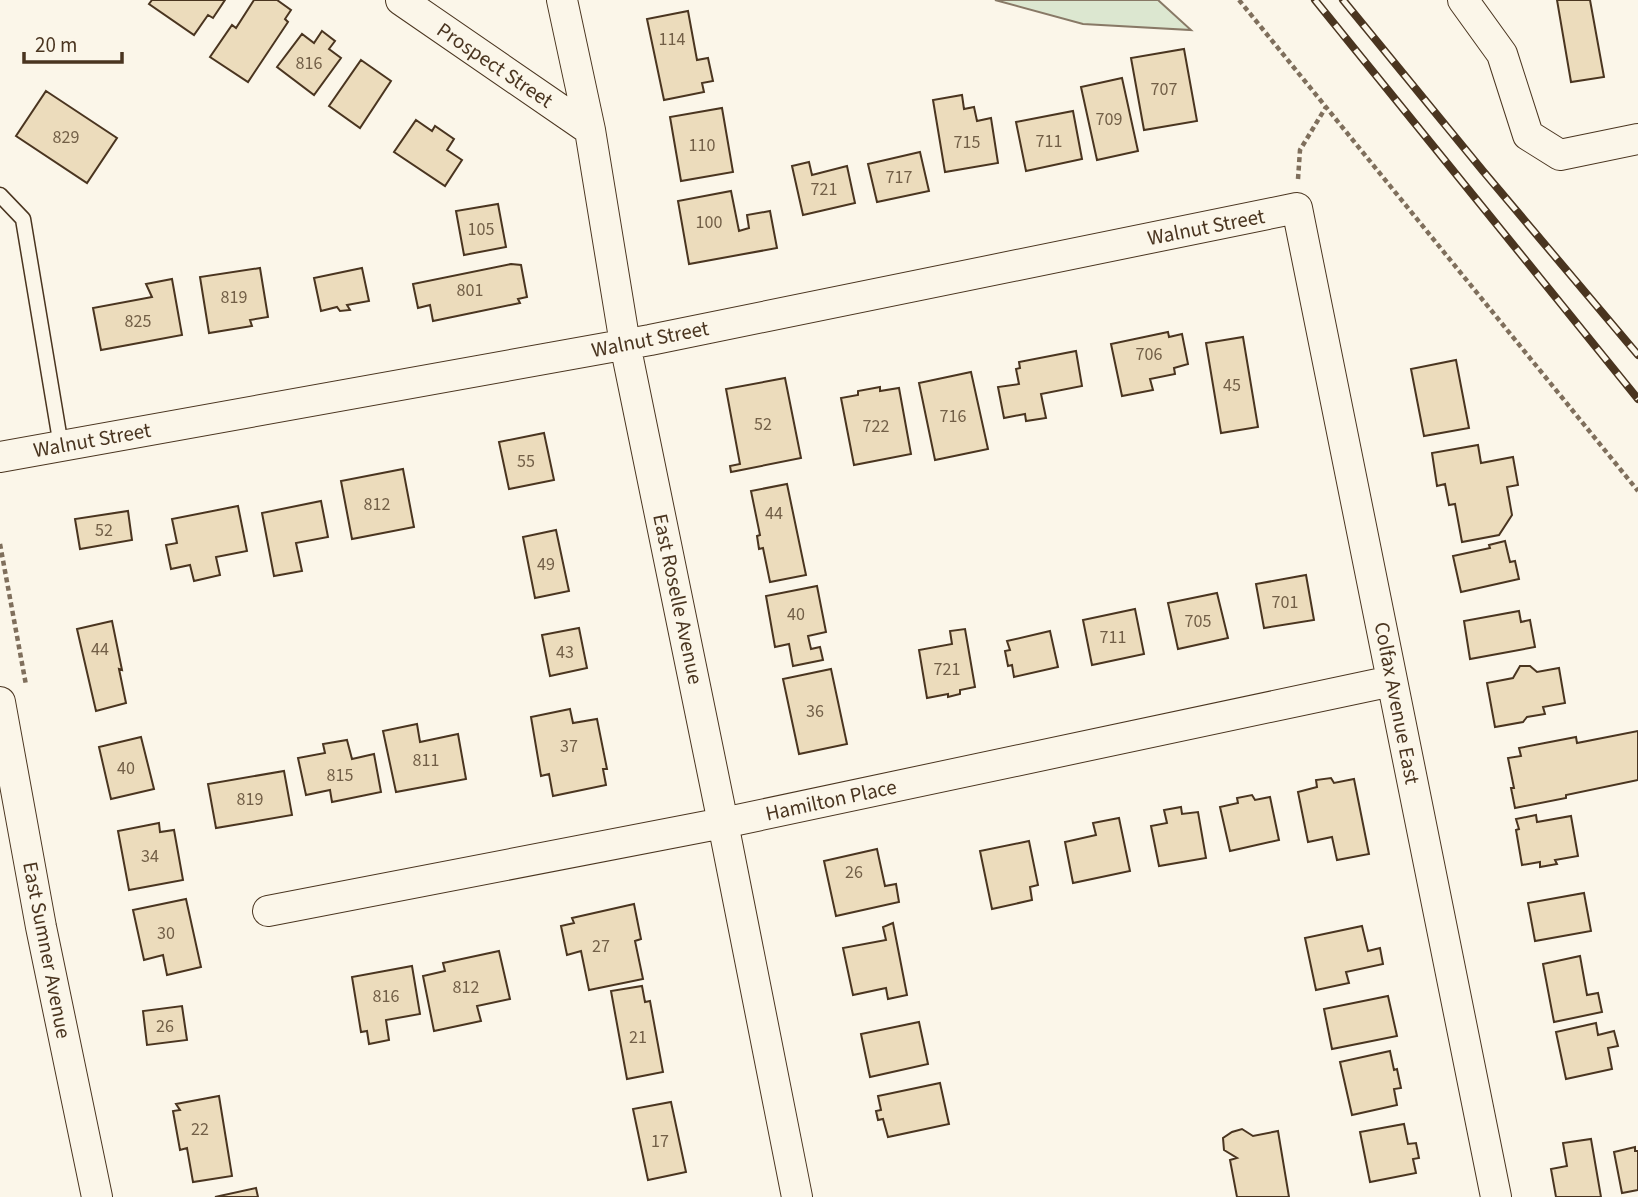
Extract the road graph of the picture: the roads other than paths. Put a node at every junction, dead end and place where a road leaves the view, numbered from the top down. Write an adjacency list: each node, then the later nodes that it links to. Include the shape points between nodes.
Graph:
1 (401, 0): 4 (street, Prospect Street)
2 (562, 0): 4 (street, East Roselle Avenue)
3 (1463, 0): 5 (street, via 1502,54 1528,135 1560,155)
4 (590, 130): 8 (street, East Roselle Avenue)
5 (1638, 139)
6 (0, 195): 9 (lane, via 23,219)
7 (1297, 208): 8 (street, Walnut Street); 11 (street, Colfax Avenue East)
8 (625, 344): 9 (street, Walnut Street); 13 (street, East Roselle Avenue)
9 (61, 446): 10 (street, Walnut Street)
10 (0, 457)
11 (1392, 681): 13 (street, Hamilton Place); 17 (street, Colfax Avenue East)
12 (0, 702): 15 (street, East Sumner Avenue)
13 (723, 823): 14 (street, Hamilton Place); 16 (street, East Roselle Avenue)
14 (268, 911)
15 (97, 1197)
16 (797, 1197)
17 (1496, 1197)

